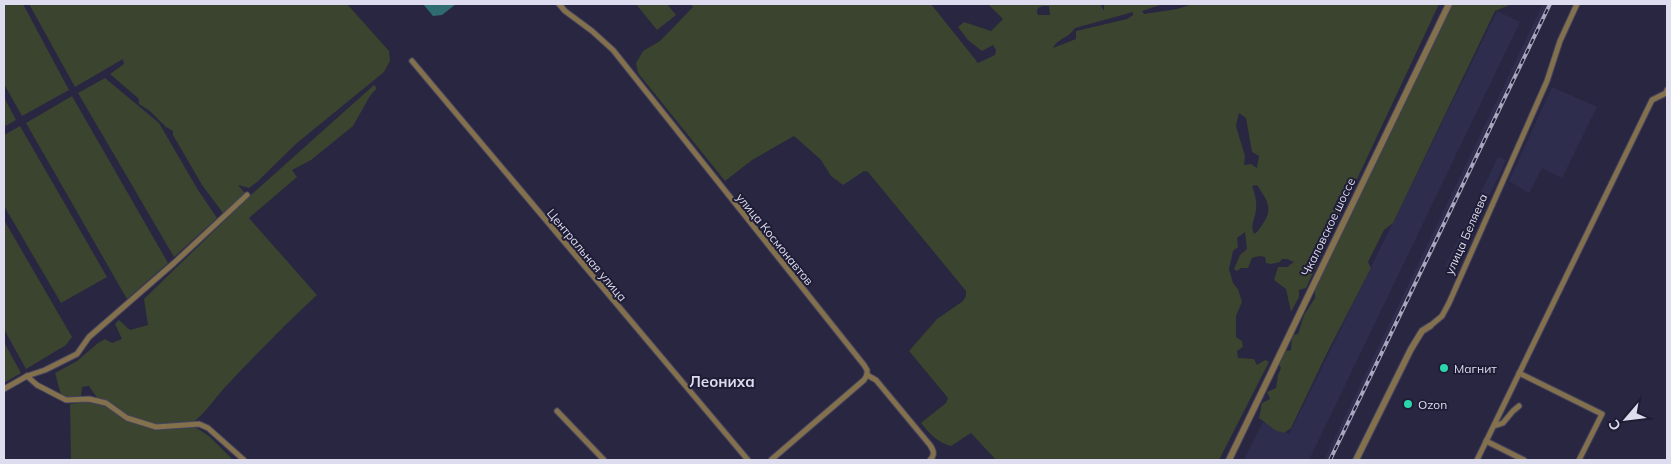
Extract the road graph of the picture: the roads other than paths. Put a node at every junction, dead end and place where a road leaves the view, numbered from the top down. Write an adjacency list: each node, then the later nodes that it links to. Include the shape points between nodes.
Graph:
1 (559, 4): 9 (street, улица Космонавтов, via 613,50 864,365)
2 (1449, 4): 21 (street, Чкаловское шоссе)
3 (1577, 4): 7 (street, улица Беляева, via 1449,302 1442,316)
4 (412, 61): 18 (street, Центральная улица)
5 (1667, 90): 8 (street, via 1652,100)
6 (248, 195): 10 (street, via 89,337 77,354)
7 (1430, 326): 22 (street, улица Беляева, via 1422,331 1410,349)
8 (1520, 373): 14 (street); 25 (street, via 1602,414)
9 (867, 375): 19 (street); 20 (street, улица Космонавтов, via 876,380 930,445 934,456)
10 (27, 376): 11 (street); 16 (street, via 66,400 89,399 106,403 127,418 156,427 199,424)
11 (4, 389)
12 (1519, 406): 14 (street, via 1503,423)
13 (557, 411): 17 (street)
14 (1494, 426): 15 (street)
15 (1486, 441): 23 (street); 24 (street)
16 (244, 460)
17 (604, 460)
18 (748, 460)
19 (771, 460)
20 (930, 460)
21 (1229, 460)
22 (1356, 460)
23 (1477, 460)
24 (1524, 460)
25 (1578, 460)

